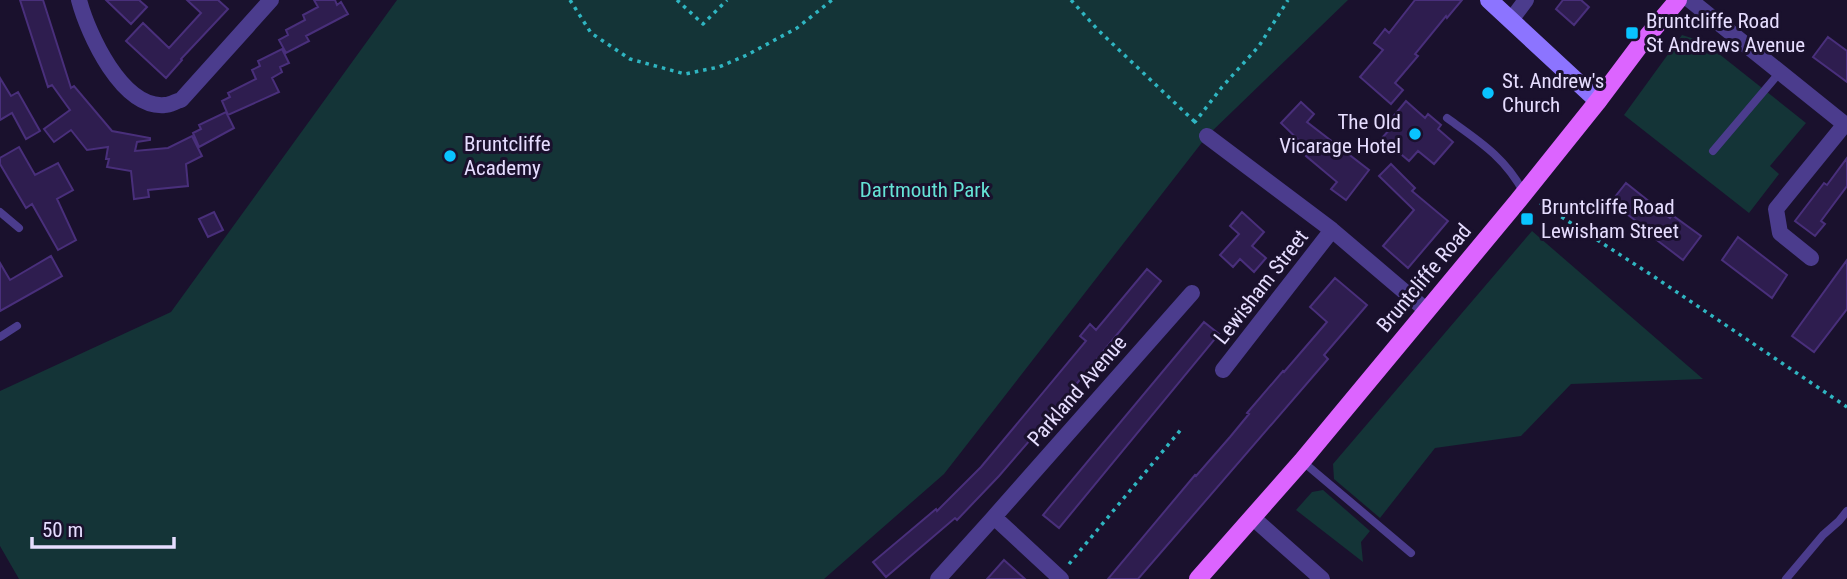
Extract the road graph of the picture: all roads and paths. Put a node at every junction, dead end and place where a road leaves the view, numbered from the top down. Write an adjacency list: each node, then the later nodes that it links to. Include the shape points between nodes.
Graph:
1 (79, 0): 2 (street, via 96,46 116,76 138,97 166,105 181,100)
2 (271, 0)
3 (569, 0): 6 (path, via 591,33 630,59 685,74 747,55 797,28)
4 (677, 0): 5 (path, via 704,24)
5 (727, 0)
6 (832, 0)
7 (1071, 0): 17 (path)
8 (1288, 0): 17 (path, via 1259,46)
9 (1489, 0): 13 (street)
10 (1526, 0): 13 (street)
11 (1678, 0): 15 (main road, Bruntcliffe Road)
12 (1690, 0): 14 (street)
13 (1511, 20): 15 (street)
14 (1780, 72): 18 (street); 20 (lane)
15 (1598, 101): 21 (main road, Bruntcliffe Road)
16 (1447, 118): 21 (lane, via 1506,164)
17 (1195, 122): 19 (path)
18 (1846, 125): 25 (street, via 1776,209 1780,233)
19 (1208, 136): 24 (street, Lewisham Street)
20 (1713, 151)
21 (1525, 193): 27 (main road, Bruntcliffe Road); 31 (path)
22 (0, 212): 23 (lane)
23 (19, 228)
24 (1332, 230): 27 (street, Lewisham Street); 30 (street, Lewisham Street)
25 (1811, 258)
26 (1192, 293): 35 (street, Parkland Avenue)
27 (1426, 310): 33 (main road, Bruntcliffe Road)
28 (17, 326): 29 (lane)
29 (0, 337)
30 (1223, 370)
31 (1847, 407)
32 (1183, 427): 40 (path)
33 (1302, 461): 36 (main road, Bruntcliffe Road); 39 (lane)
34 (1847, 511): 37 (lane)
35 (994, 517): 40 (street); 41 (street, Parkland Avenue)
36 (1252, 517): 42 (main road, Bruntcliffe Road); 43 (street)
37 (1839, 521): 38 (lane); 44 (lane)
38 (1847, 527)
39 (1411, 553)
40 (1060, 578)
41 (938, 579)
42 (1198, 579)
43 (1322, 579)
44 (1786, 579)

